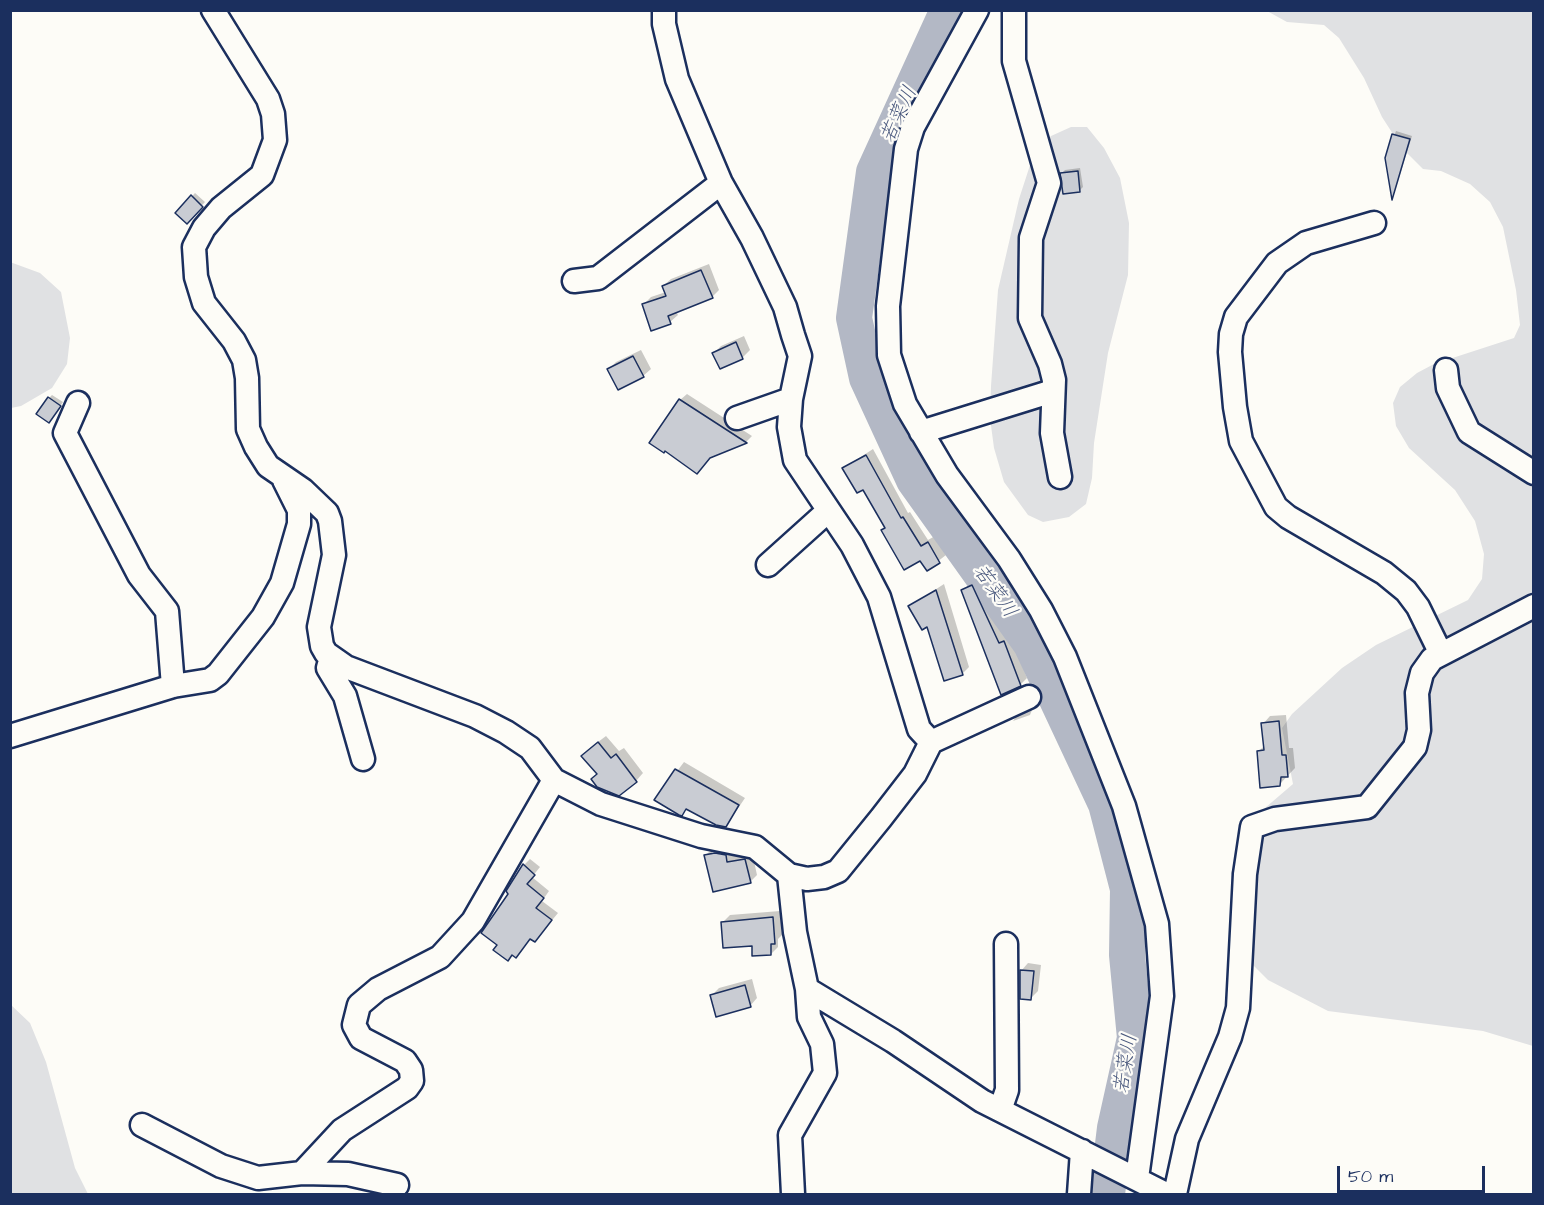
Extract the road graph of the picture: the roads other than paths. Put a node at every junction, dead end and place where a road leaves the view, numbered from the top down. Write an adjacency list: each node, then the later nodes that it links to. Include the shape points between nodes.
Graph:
1 (213, 10): 16 (street, via 267,99 273,114 275,140 262,175 221,208 204,228 194,247 193,261 204,303 234,340 244,360 248,429 268,466)
2 (664, 10): 5 (street, via 677,79)
3 (977, 10): 13 (street, via 913,127 906,149 888,306 889,355 904,404)
4 (1014, 10): 9 (street, via 1014,61 1049,183 1031,238 1030,318 1050,364)
5 (721, 183): 7 (street, via 598,278); 10 (street, via 785,307 800,356)
6 (1374, 223): 20 (street, via 1306,243 1277,263 1236,317 1230,352 1241,441 1276,507 1399,585 1418,607)
7 (574, 281)
8 (1446, 370): 14 (street, via 1448,388 1469,432)
9 (1053, 391): 13 (street); 15 (street, via 1052,433)
10 (791, 399): 12 (street); 17 (street, via 789,427 795,460)
11 (78, 403): 22 (street, via 65,433 139,575 167,611)
12 (737, 418)
13 (921, 432): 35 (street, via 947,475 1009,559 1065,657 1124,806 1144,870 1157,924 1162,996)
14 (1533, 473)
15 (1060, 477)
16 (283, 478): 21 (street, via 303,490 327,513 330,522 334,555 319,627 322,646); 22 (street, via 299,510 299,524 282,583 263,616 218,674 210,680)
17 (828, 511): 18 (street); 25 (street, via 852,545 879,597 919,729)
18 (768, 565)
19 (1533, 606): 20 (street)
20 (1442, 654): 40 (street, via 1432,659 1422,673 1417,693 1419,730 1415,747 1367,807 1275,819 1252,827 1245,874 1238,1008 1230,1037 1187,1139)
21 (331, 657): 26 (street, via 328,668 345,696); 27 (street, via 346,667 466,712 506,732 530,748)
22 (173, 686): 24 (street)
23 (1029, 697): 25 (street)
24 (10, 736)
25 (931, 742): 28 (street, via 915,774 838,870 807,879)
26 (363, 759)
27 (554, 780): 28 (street, via 634,816 754,847); 34 (street, via 472,921 440,957 378,989 359,1005 354,1025 362,1038 405,1060 412,1081 342,1130)
28 (789, 875): 30 (street, via 795,932)
29 (1006, 944): 31 (street, via 1006,1090)
30 (807, 988): 31 (street); 37 (street, via 809,1017 822,1044 825,1073 790,1135)
31 (1000, 1110): 33 (street)
32 (142, 1125): 34 (street, via 221,1166 258,1178)
33 (1085, 1152): 35 (street); 38 (street)
34 (302, 1173): 36 (street, via 348,1174)
35 (1132, 1176): 39 (street)
36 (397, 1185)
37 (793, 1194)
38 (1079, 1194)
39 (1166, 1194)
40 (1175, 1194)

